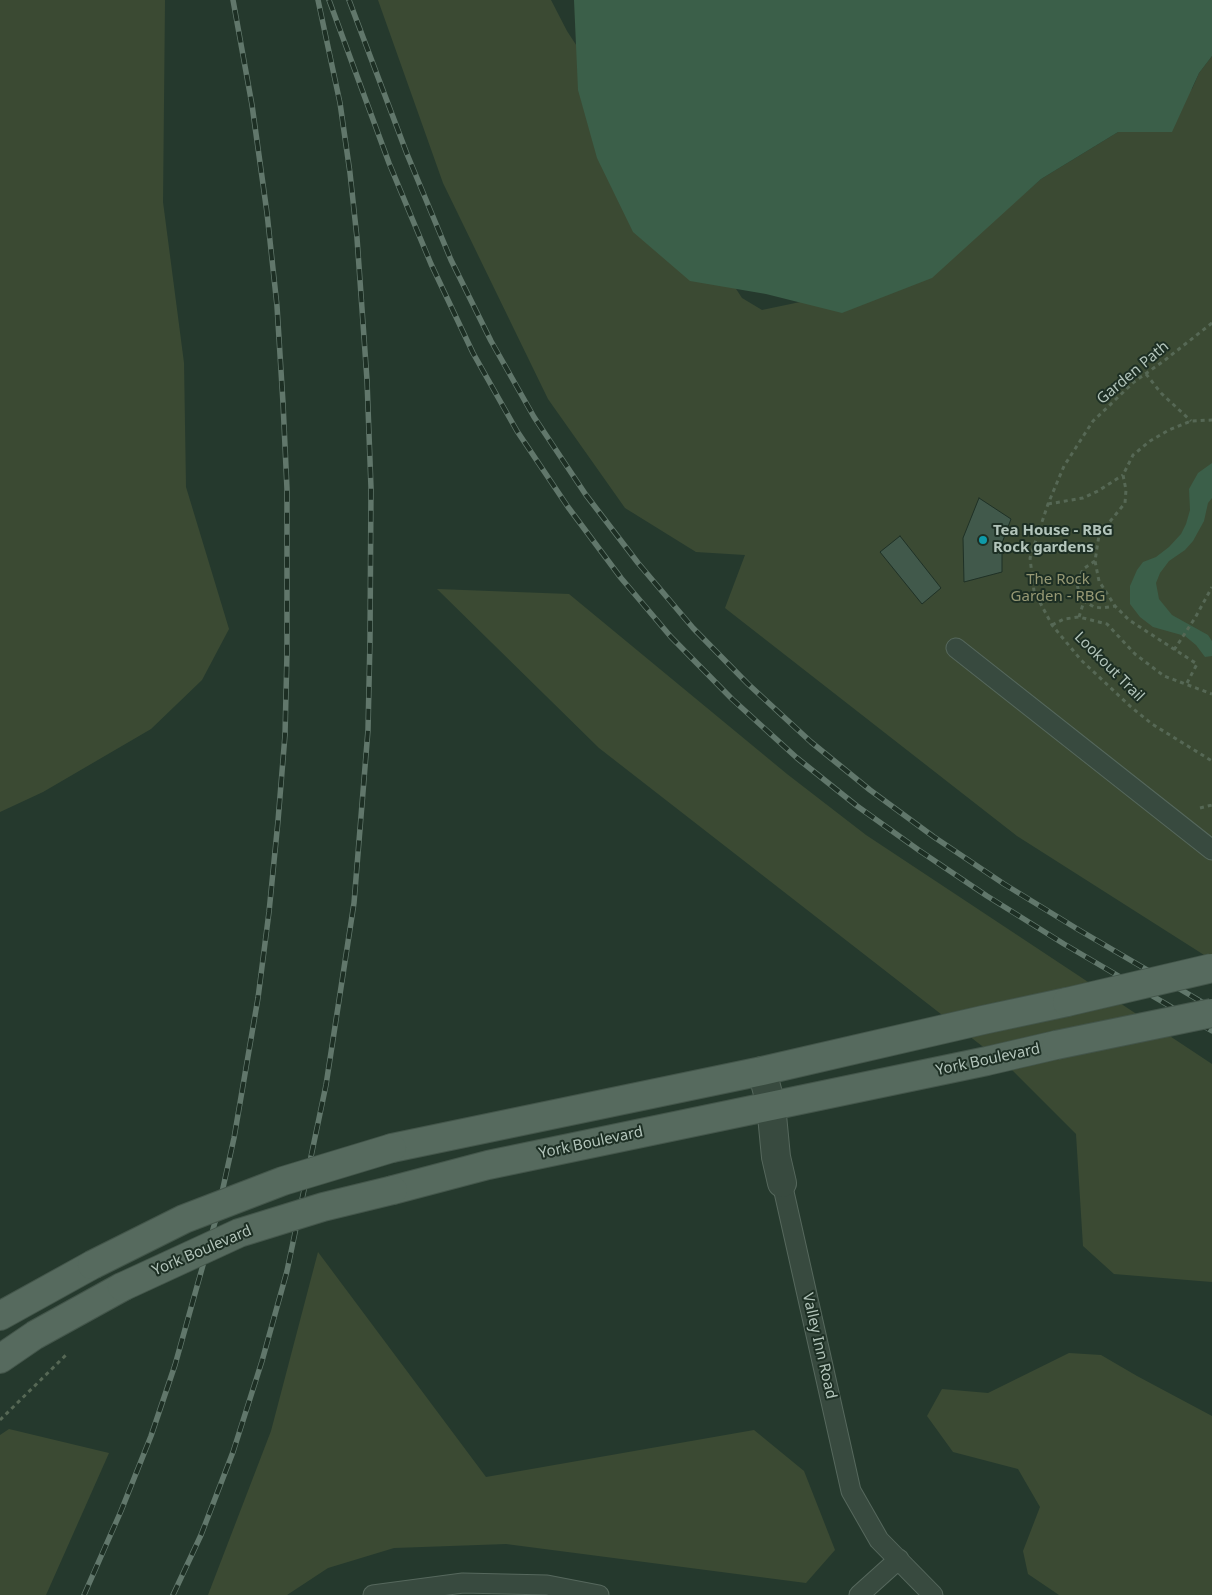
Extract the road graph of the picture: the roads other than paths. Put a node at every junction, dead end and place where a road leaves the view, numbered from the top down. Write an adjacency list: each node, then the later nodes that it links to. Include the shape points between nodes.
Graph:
1 (956, 648): 2 (lane)
2 (1212, 850)
3 (1212, 968): 5 (main road, bridge)
4 (1212, 1013): 6 (main road, York Boulevard, bridge)
5 (762, 1071): 6 (street, Valley Inn Road); 8 (main road, bridge, via 392,1148 283,1181 193,1216 92,1265)
6 (771, 1105): 7 (street, Valley Inn Road); 9 (main road, York Boulevard, bridge, via 488,1165 323,1207 239,1233 122,1287 35,1335)
7 (782, 1183): 10 (lane, Valley Inn Road, via 851,1490 879,1540)
8 (0, 1316)
9 (0, 1359)
10 (899, 1559): 13 (lane); 14 (lane, Valley Inn Road)
11 (373, 1595): 12 (lane, via 463,1583 547,1585)
12 (599, 1595)
13 (859, 1595)
14 (933, 1595)

